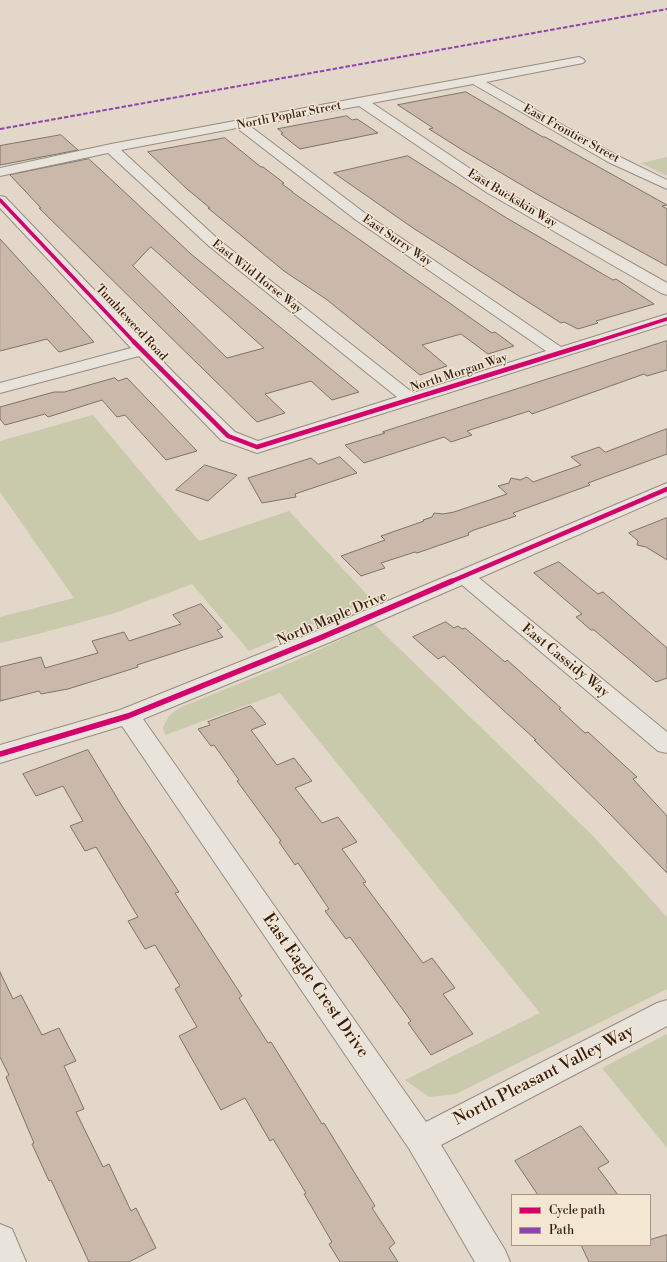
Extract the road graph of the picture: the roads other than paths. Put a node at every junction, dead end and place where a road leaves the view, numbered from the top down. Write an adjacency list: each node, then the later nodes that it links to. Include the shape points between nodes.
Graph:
1 (579, 61): 2 (street, North Poplar Street)
2 (476, 81): 3 (street, North Poplar Street); 7 (street, East Frontier Street, via 613,159)
3 (362, 102): 4 (street, North Poplar Street); 9 (street, East Buckskin Way, via 492,189)
4 (241, 125): 5 (street, North Poplar Street); 12 (street, East Surry Way, via 361,217)
5 (111, 148): 6 (street, North Poplar Street); 14 (street, East Wild Horse Way, via 214,243)
6 (0, 172)
7 (667, 185)
8 (0, 200): 11 (street, Tumbleweed Road)
9 (667, 290)
10 (667, 319): 12 (street, North Morgan Way)
11 (144, 350): 13 (street); 15 (street, Tumbleweed Road, via 228,436)
12 (558, 352): 14 (street, North Morgan Way)
13 (0, 388)
14 (410, 399): 15 (street, North Morgan Way)
15 (257, 447)
16 (667, 489): 17 (street, North Maple Drive)
17 (464, 576): 18 (street, North Maple Drive); 19 (street, East Cassidy Way)
18 (128, 716): 20 (street, North Maple Drive); 22 (street, East Eagle Crest Drive)
19 (667, 745)
20 (0, 754)
21 (667, 1012): 22 (street, North Pleasant Valley Way)
22 (421, 1140): 25 (street, East Eagle Crest Drive)
23 (0, 1240): 24 (street)
24 (9, 1262)
25 (493, 1262)

